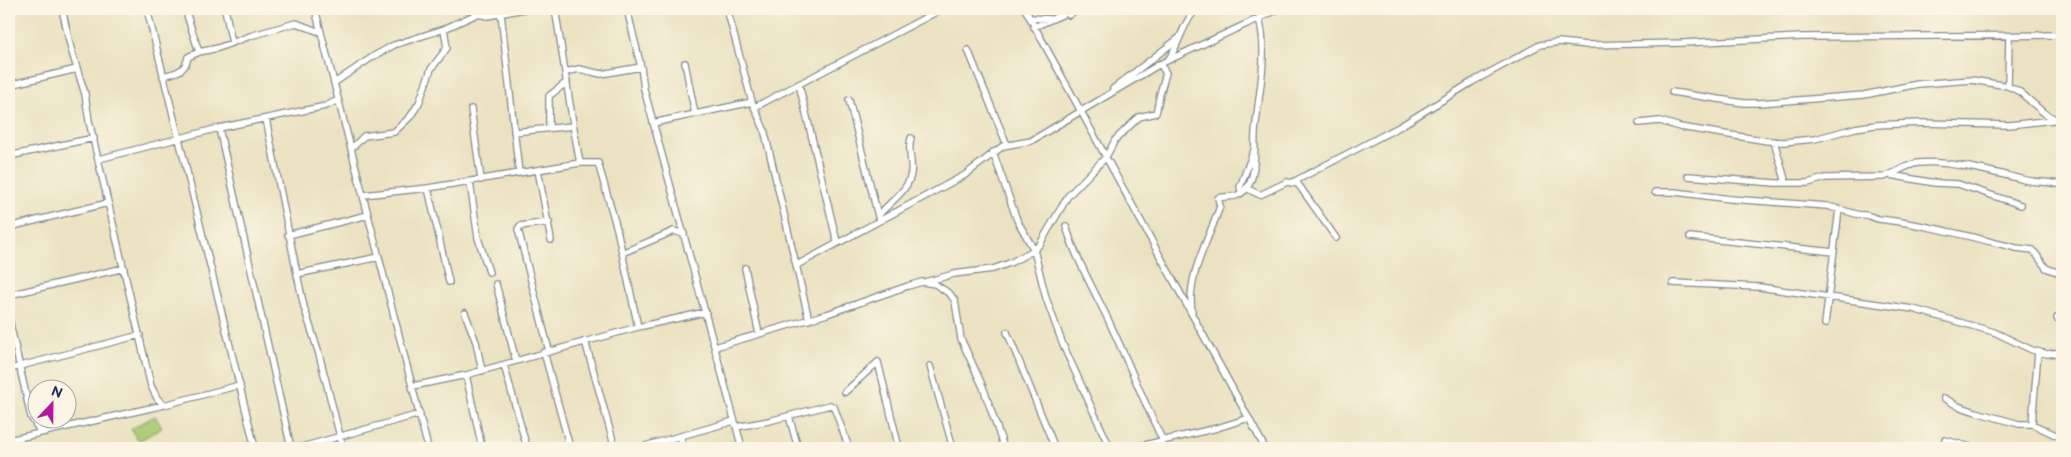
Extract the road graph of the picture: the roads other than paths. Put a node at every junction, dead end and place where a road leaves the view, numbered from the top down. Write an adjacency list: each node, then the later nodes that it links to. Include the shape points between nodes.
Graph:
1 (62, 9): 37 (street)
2 (148, 9): 39 (street)
3 (185, 9): 32 (street)
4 (225, 9): 30 (street)
5 (315, 9): 25 (street)
6 (521, 9): 19 (street)
7 (554, 9): 38 (street)
8 (627, 9): 36 (street)
9 (727, 9): 49 (street)
10 (942, 9): 42 (street)
11 (1025, 9): 20 (street)
12 (1077, 9): 22 (street, via 1069,15 1066,13)
13 (1199, 9): 29 (street)
14 (1279, 9): 18 (street)
15 (1415, 9): 16 (street)
16 (1422, 10)
17 (477, 12): 19 (street, via 488,16); 26 (street)
18 (1269, 13): 21 (street); 24 (street)
19 (501, 14): 60 (street)
20 (1030, 18): 22 (street); 23 (street)
21 (1259, 18): 24 (street); 33 (street)
22 (1052, 19): 23 (street)
23 (1034, 27): 51 (street)
24 (1262, 27): 82 (street, via 1255,156)
25 (320, 29): 30 (street, via 317,31 296,23); 41 (street)
26 (444, 29): 41 (street, via 384,50); 66 (street, via 447,48 429,73 416,109 394,132 364,136)
27 (2062, 35): 28 (street)
28 (2009, 36): 44 (street); 78 (street, via 1802,36 1683,43 1559,42 1540,45)
29 (1179, 38): 33 (street); 46 (street, via 1118,84)
30 (232, 43): 32 (street)
31 (968, 50): 65 (street)
32 (199, 52): 39 (street, via 188,57 183,70)
33 (1168, 60): 35 (street)
34 (685, 63): 52 (street)
35 (1160, 64): 46 (street); 69 (street, via 1166,73 1156,113 1139,118 1115,140)
36 (641, 67): 38 (street, via 601,74 579,69); 55 (street)
37 (77, 69): 43 (street); 61 (street)
38 (566, 72): 40 (street)
39 (163, 76): 62 (street)
40 (567, 82): 57 (street); 59 (street, via 549,96)
41 (334, 83): 47 (street)
42 (799, 84): 49 (street); 98 (street)
43 (9, 85)
44 (2008, 86): 45 (street, via 1972,80 1949,81 1864,95 1759,103); 54 (street, via 2044,113)
45 (1672, 92)
46 (1112, 93): 51 (street)
47 (338, 100): 53 (street, via 326,106); 66 (street)
48 (849, 100): 89 (street)
49 (754, 105): 52 (street); 103 (street, via 764,130)
50 (471, 109): 76 (street)
51 (1080, 111): 65 (street, via 1032,141); 69 (street)
52 (695, 114): 55 (street)
53 (266, 119): 58 (street); 94 (street)
54 (2060, 120): 64 (street, via 2009,125 1875,125 1815,139)
55 (653, 123): 93 (street)
56 (1639, 123): 64 (street, via 1660,121)
57 (572, 126): 59 (street); 71 (street)
58 (218, 128): 62 (street); 155 (street)
59 (549, 128): 60 (street)
60 (514, 132): 73 (street)
61 (94, 138): 68 (street); 70 (street)
62 (178, 138): 70 (street); 137 (street)
63 (911, 138): 89 (street, via 908,151 910,179)
64 (1774, 141): 79 (street)
65 (1007, 145): 67 (street)
66 (351, 149): 84 (street)
67 (993, 152): 89 (street, via 965,175); 99 (street, via 1017,220)
68 (9, 156)
69 (1106, 157): 99 (street, via 1068,196); 117 (street)
70 (99, 159): 85 (street)
71 (580, 163): 72 (street); 101 (street, via 599,164)
72 (538, 170): 73 (street); 90 (street)
73 (520, 173): 76 (street)
74 (1890, 175): 79 (street); 80 (street, via 1899,168 1920,163 1997,172 2022,180 2053,182); 86 (street, via 1958,184)
75 (1688, 176): 79 (street)
76 (481, 180): 77 (street)
77 (470, 182): 81 (street); 106 (street, via 478,238)
78 (1293, 182): 82 (street, via 1286,182 1260,195); 96 (street, via 1302,188)
79 (1786, 183)
80 (2062, 186)
81 (428, 188): 84 (street); 109 (street)
82 (1244, 190): 117 (street, via 1237,196 1218,198 1220,206 1191,291)
83 (1655, 192): 87 (street)
84 (363, 195): 88 (street)
85 (108, 203): 92 (street); 104 (street)
86 (2021, 205)
87 (1838, 209): 100 (street); 108 (street, via 2034,250 2046,268)
88 (368, 216): 94 (street); 102 (street)
89 (879, 218): 98 (street)
90 (548, 222): 97 (street); 127 (street, via 518,229)
91 (1066, 226): 153 (street, via 1082,269)
92 (9, 227)
93 (684, 234): 101 (street, via 674,231); 115 (street)
94 (288, 235): 107 (street)
95 (1690, 237): 100 (street)
96 (1336, 238)
97 (551, 240)
98 (837, 242): 103 (street)
99 (1034, 250): 110 (street, via 993,269); 171 (street, via 1063,346)
100 (1834, 252): 114 (street)
101 (622, 253): 121 (street)
102 (379, 256): 107 (street); 138 (street)
103 (797, 265): 119 (street)
104 (124, 268): 113 (street); 124 (street)
105 (745, 268): 123 (street)
106 (489, 272)
107 (296, 274): 148 (street)
108 (2062, 274)
109 (449, 282)
110 (922, 282): 119 (street); 169 (street, via 943,288 955,301 961,339)
111 (1673, 283): 114 (street, via 1759,287)
112 (496, 284): 130 (street)
113 (9, 295)
114 (1828, 297): 120 (street); 128 (street, via 1913,309 1994,332)
115 (706, 312): 121 (street); 126 (street)
116 (466, 313): 135 (street)
117 (1193, 319): 144 (street)
118 (9, 320): 132 (street)
119 (809, 320): 123 (street)
120 (1825, 324)
121 (638, 327): 125 (street)
122 (1008, 332): 170 (street)
123 (759, 334): 126 (street)
124 (140, 335): 132 (street); 141 (street, via 151,386)
125 (585, 341): 127 (street); 161 (street)
126 (715, 347): 145 (street)
127 (546, 352): 130 (street); 160 (street)
128 (2038, 352): 129 (street); 146 (street)
129 (2062, 352)
130 (516, 361): 131 (street)
131 (504, 365): 135 (street); 159 (street)
132 (19, 366): 134 (street); 147 (street, via 33,423)
133 (930, 366): 168 (street)
134 (9, 368)
135 (482, 371): 136 (street)
136 (466, 376): 138 (street); 158 (street)
137 (240, 385): 141 (street); 154 (street)
138 (413, 386): 142 (street)
139 (845, 392): 167 (street, via 878,362)
140 (1944, 398): 146 (street, via 1976,412 2019,424)
141 (164, 405): 147 (street)
142 (420, 414): 148 (street); 157 (street)
143 (789, 416): 145 (street); 165 (street); 166 (street, via 832,406)
144 (1249, 418): 153 (street); 173 (street)
145 (735, 424): 149 (street); 164 (street)
146 (2032, 424): 150 (street)
147 (47, 432): 151 (street)
148 (340, 437): 155 (street); 156 (street)
149 (681, 438): 162 (street); 163 (street)
150 (2062, 438)
151 (9, 440)
152 (1945, 440): 174 (street)
153 (1163, 441): 172 (street)
154 (256, 448)
155 (292, 448)
156 (343, 448)
157 (428, 448)
158 (482, 448)
159 (527, 448)
160 (570, 448)
161 (615, 448)
162 (638, 448)
163 (683, 448)
164 (742, 448)
165 (798, 448)
166 (850, 448)
167 (898, 448)
168 (953, 448)
169 (1004, 448)
170 (1054, 448)
171 (1110, 448)
172 (1132, 448)
173 (1265, 448)
174 (1974, 448)

